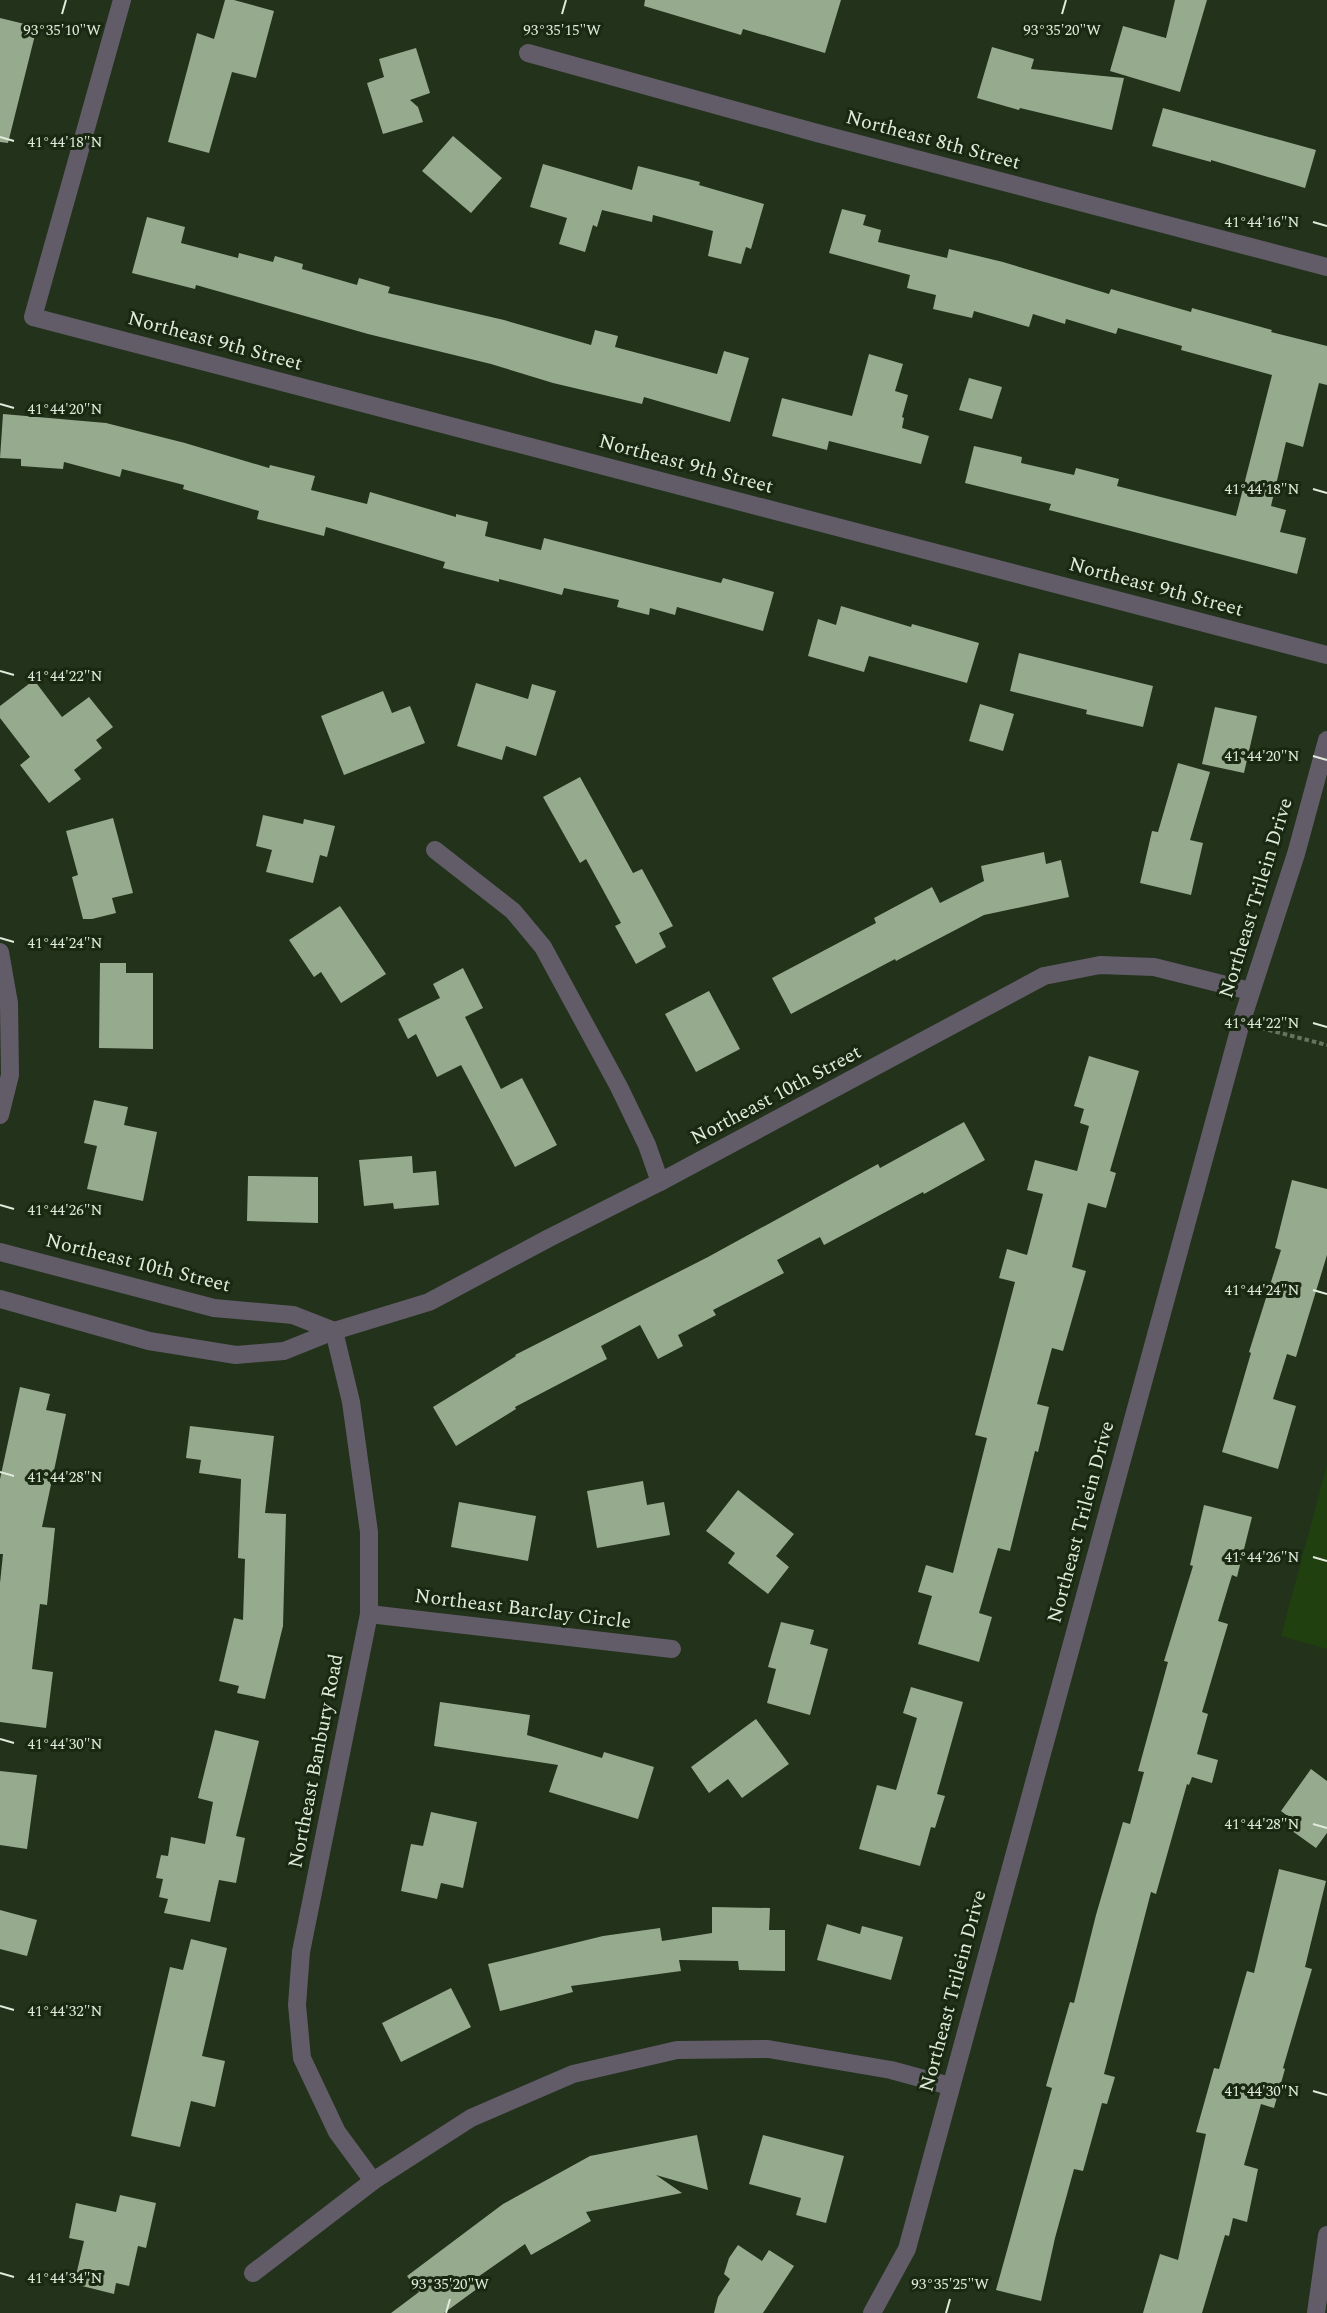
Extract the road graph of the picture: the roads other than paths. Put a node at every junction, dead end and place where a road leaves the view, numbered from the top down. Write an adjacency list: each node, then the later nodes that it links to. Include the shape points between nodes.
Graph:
1 (122, 0): 4 (street, Northeast 9th Street, via 33,317)
2 (528, 53): 3 (street, Northeast 8th Street)
3 (1327, 267)
4 (1327, 655)
5 (1327, 740): 8 (street, Northeast Trilein Drive, via 1296,854)
6 (435, 850): 10 (street, via 513,910 543,947 647,1145)
7 (0, 952): 9 (street, via 9,1003 10,1075)
8 (1250, 991): 10 (street, Northeast 10th Street, via 1154,967 1100,965 1044,976); 16 (street, Northeast Trilein Drive)
9 (0, 1115)
10 (660, 1182): 13 (street, Northeast 10th Street, via 429,1302)
11 (0, 1252): 13 (street, Northeast 10th Street, via 214,1308 293,1315)
12 (0, 1299): 13 (street, Northeast 10th Street, via 149,1341 237,1355 284,1351)
13 (334, 1331): 14 (street, Northeast Banbury Road, via 351,1402 369,1532)
14 (369, 1614): 15 (street, Northeast Barclay Circle); 17 (street, Northeast Banbury Road, via 301,1952 297,2005 302,2058 337,2132)
15 (672, 1649)
16 (950, 2086): 17 (street, via 891,2070 768,2049 677,2050 573,2074 471,2118); 21 (street, Northeast Trilein Drive, via 907,2249)
17 (373, 2181): 19 (street)
18 (1327, 2236): 22 (street)
19 (253, 2273)
20 (1327, 2307): 23 (street)
21 (872, 2313)
22 (1316, 2313)
23 (1321, 2313)

